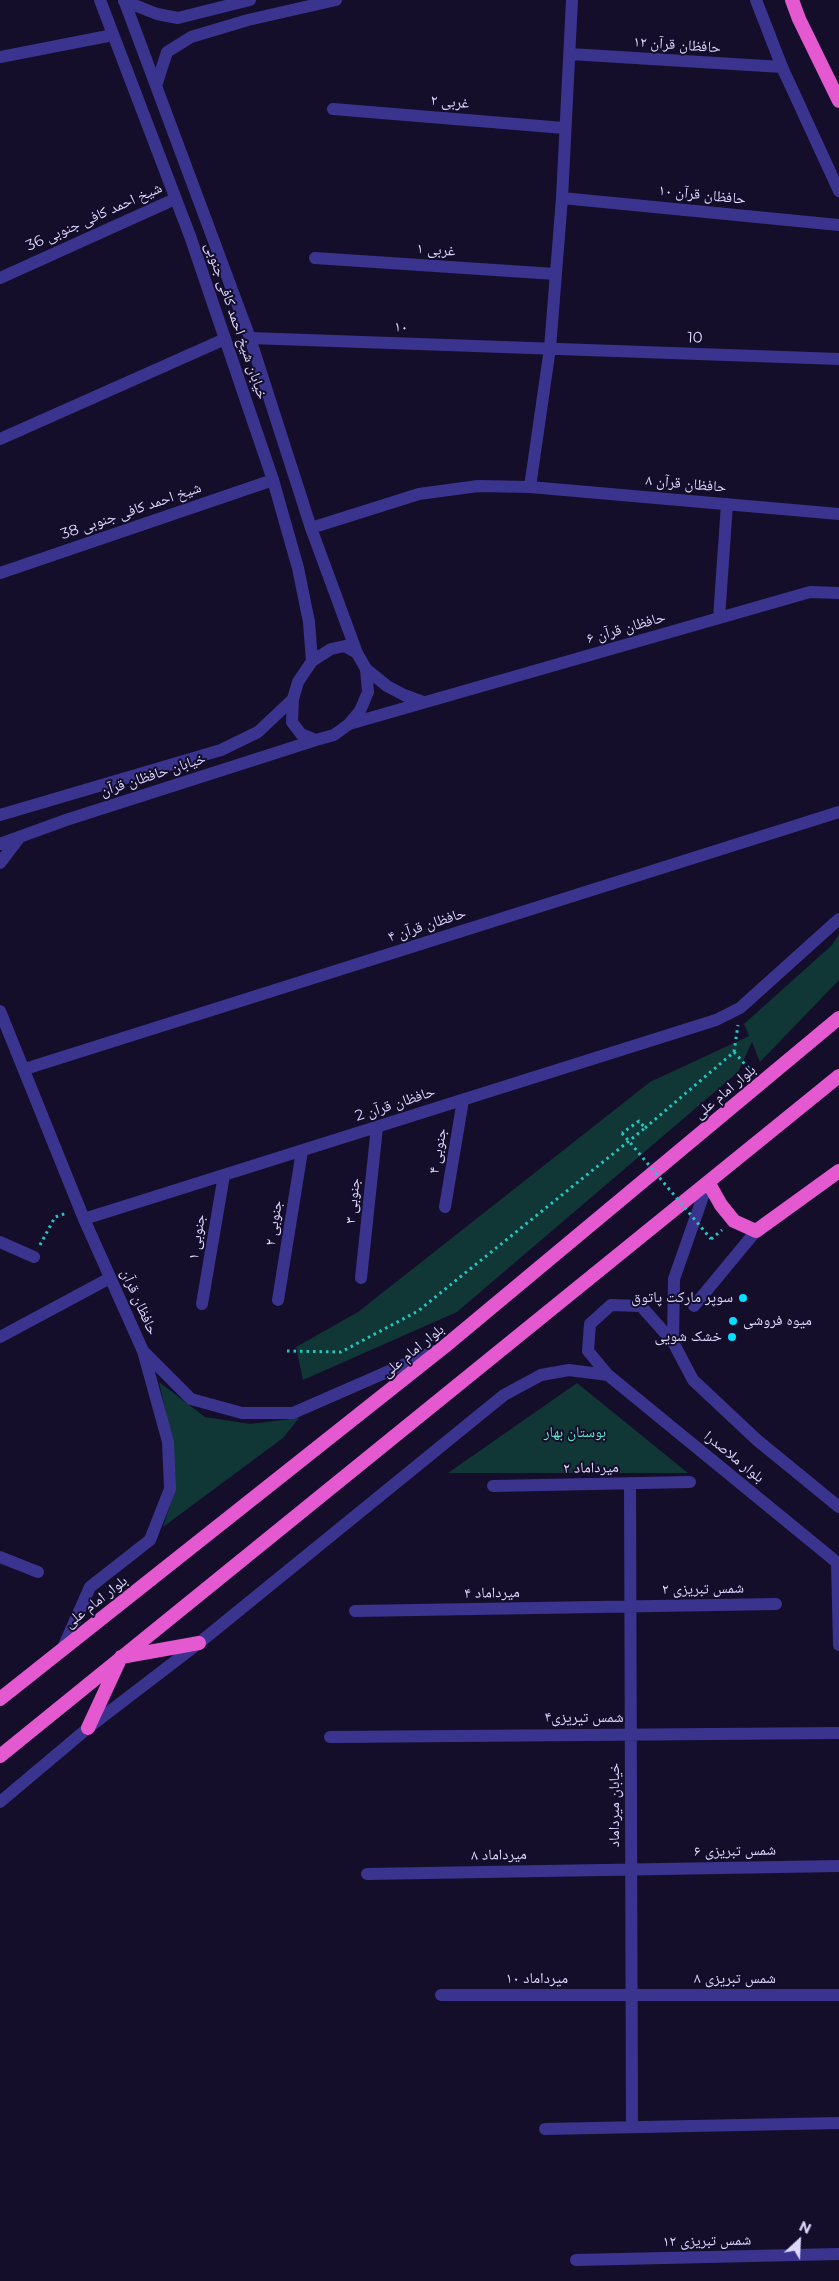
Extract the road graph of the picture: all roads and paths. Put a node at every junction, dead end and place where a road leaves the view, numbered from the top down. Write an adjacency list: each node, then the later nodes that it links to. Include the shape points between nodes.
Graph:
1 (100, 0): 10 (street, خیابان شیخ احمد کافی جنوبی)
2 (125, 0): 8 (street, via 157,14 178,18); 14 (street, خیابان شیخ احمد کافی جنوبی)
3 (250, 0): 8 (street)
4 (336, 0): 9 (street)
5 (572, 0): 11 (street)
6 (756, 0): 13 (street)
7 (792, 0): 15 (highway)
8 (227, 6): 9 (street)
9 (234, 25): 14 (street, via 191,37 167,52)
10 (113, 35): 12 (street); 19 (street, خیابان شیخ احمد کافی جنوبی)
11 (570, 54): 13 (street, حافظان قرآن ۱۲); 17 (street)
12 (0, 57)
13 (782, 68): 18 (street)
14 (156, 86): 25 (street, خیابان شیخ احمد کافی جنوبی)
15 (839, 101)
16 (333, 109): 17 (street, ۲ غربی)
17 (564, 128): 20 (street)
18 (839, 191)
19 (175, 198): 24 (street, شیخ احمد کافی جنوبی 36); 26 (street, خیابان شیخ احمد کافی جنوبی)
20 (562, 198): 21 (street, حافظان قرآن ۱۰); 23 (street)
21 (839, 225)
22 (315, 258): 23 (street, ۱ غربی)
23 (555, 274): 27 (street)
24 (0, 278)
25 (250, 338): 27 (street, ۱۰); 34 (street, خیابان شیخ احمد کافی جنوبی)
26 (225, 339): 29 (street); 30 (street, خیابان شیخ احمد کافی جنوبی)
27 (550, 348): 28 (street, 10); 31 (street)
28 (839, 360)
29 (0, 439)
30 (273, 480): 35 (street, شیخ احمد کافی جنوبی 38); 39 (street, خیابان شیخ احمد کافی جنوبی, via 298,568 309,622)
31 (530, 487): 32 (street, حافظان قرآن ۸); 34 (street, حافظان قرآن ۸, via 478,486 419,494)
32 (727, 504): 33 (street, حافظان قرآن ۸); 37 (street)
33 (839, 514)
34 (311, 528): 38 (street, خیابان شیخ احمد کافی جنوبی)
35 (0, 573)
36 (839, 593): 37 (street, حافظان قرآن ۶, via 810,592)
37 (719, 618): 42 (street, حافظان قرآن ۶)
38 (357, 653): 39 (street, via 345,646 331,649); 40 (street)
39 (312, 661): 41 (street, via 298,682)
40 (366, 669): 42 (street, via 396,691); 43 (street, via 368,692 360,711)
41 (293, 699): 44 (street, via 292,722 301,734); 46 (street, خیابان حافظان قرآن, via 258,732 222,750)
42 (423, 702): 43 (street, حافظان قرآن ۶)
43 (349, 724): 44 (street, via 334,735)
44 (316, 740): 47 (street, خیابان حافظان قرآن, via 66,820)
45 (839, 812): 55 (street, حافظان قرآن ۴)
46 (0, 815)
47 (20, 838): 48 (street, خیابان حافظان قرآن); 49 (street)
48 (0, 844)
49 (0, 863)
50 (839, 920): 51 (street, حافظان قرآن 2)
51 (740, 1008): 54 (path); 59 (street, حافظان قرآن 2, via 716,1020)
52 (0, 1012): 55 (street, حافظان قرآن)
53 (839, 1018): 57 (highway, بلوار امام علی)
54 (734, 1052): 57 (path); 61 (path)
55 (25, 1069): 67 (street, حافظان قرآن)
56 (839, 1076): 58 (highway)
57 (761, 1083): 79 (highway, بلوار امام علی)
58 (833, 1083): 65 (highway)
59 (463, 1100): 60 (street, حافظان قرآن 2); 66 (street, جنوبی ۴)
60 (377, 1127): 62 (street, حافظان قرآن 2); 73 (street, جنوبی ۳)
61 (645, 1128): 68 (path, bridge, via 639,1121 622,1133 711,1239); 81 (path, via 418,1311 341,1352)
62 (302, 1151): 64 (street, حافظان قرآن 2); 74 (street, جنوبی ۲)
63 (839, 1171): 69 (highway)
64 (224, 1175): 67 (street, حافظان قرآن 2); 75 (street, جنوبی ۱)
65 (708, 1182): 69 (highway, via 734,1221); 78 (street, via 674,1280); 96 (highway)
66 (445, 1207)
67 (82, 1214): 71 (path, via 55,1217); 72 (street, حافظان قرآن)
68 (724, 1230)
69 (756, 1231): 76 (street)
70 (0, 1242): 71 (street)
71 (34, 1257)
72 (110, 1278): 77 (street); 80 (street, حافظان قرآن)
73 (361, 1278)
74 (278, 1300)
75 (202, 1304)
76 (694, 1306)
77 (0, 1337)
78 (673, 1342): 82 (street, بلوار ملاصدرا, via 641,1306 611,1304 590,1324 588,1352); 86 (street, بلوار ملاصدرا, via 693,1380 757,1440)
79 (444, 1347): 80 (street, حافظان قرآن, via 293,1413 242,1413 191,1399); 95 (highway, بلوار امام علی)
80 (143, 1351): 95 (street, via 168,1442 170,1489 150,1540 90,1587)
81 (287, 1351)
82 (608, 1375): 88 (street, بلوار ملاصدرا); 93 (street, via 569,1370 541,1375 504,1395)
83 (690, 1482): 84 (street, میرداماد ۲)
84 (630, 1483): 85 (street, میرداماد ۲); 91 (street, خیابان میرداماد)
85 (493, 1486)
86 (839, 1507)
87 (0, 1556): 89 (street)
88 (838, 1563): 94 (street)
89 (38, 1572)
90 (776, 1604): 91 (street, شمس تبریزی ۲)
91 (631, 1606): 92 (street, میرداماد ۴); 100 (street, خیابان میرداماد)
92 (355, 1611)
93 (199, 1642): 96 (highway); 98 (street)
94 (839, 1646)
95 (62, 1650): 97 (highway, بلوار امام علی)
96 (121, 1657): 98 (highway); 102 (highway)
97 (0, 1698)
98 (88, 1728): 103 (street)
99 (839, 1732): 100 (street, شمس تیریزی۴)
100 (631, 1734): 101 (street, شمس تیریزی۴); 105 (street, خیابان میرداماد)
101 (330, 1737)
102 (0, 1756)
103 (0, 1802)
104 (839, 1866): 105 (street, شمس تبریزی ۶)
105 (631, 1869): 106 (street, میرداماد ۸); 108 (street, خیابان میرداماد)
106 (367, 1874)
107 (441, 1995): 108 (street, میرداماد ۱۰)
108 (632, 1995): 109 (street, شمس تبریزی ۸); 111 (street, خیابان میرداماد)
109 (839, 1995)
110 (839, 2123): 111 (street)
111 (632, 2127): 112 (street)
112 (545, 2128)
113 (839, 2254): 114 (street, شمس تبریزی ۱۲)
114 (576, 2260)

